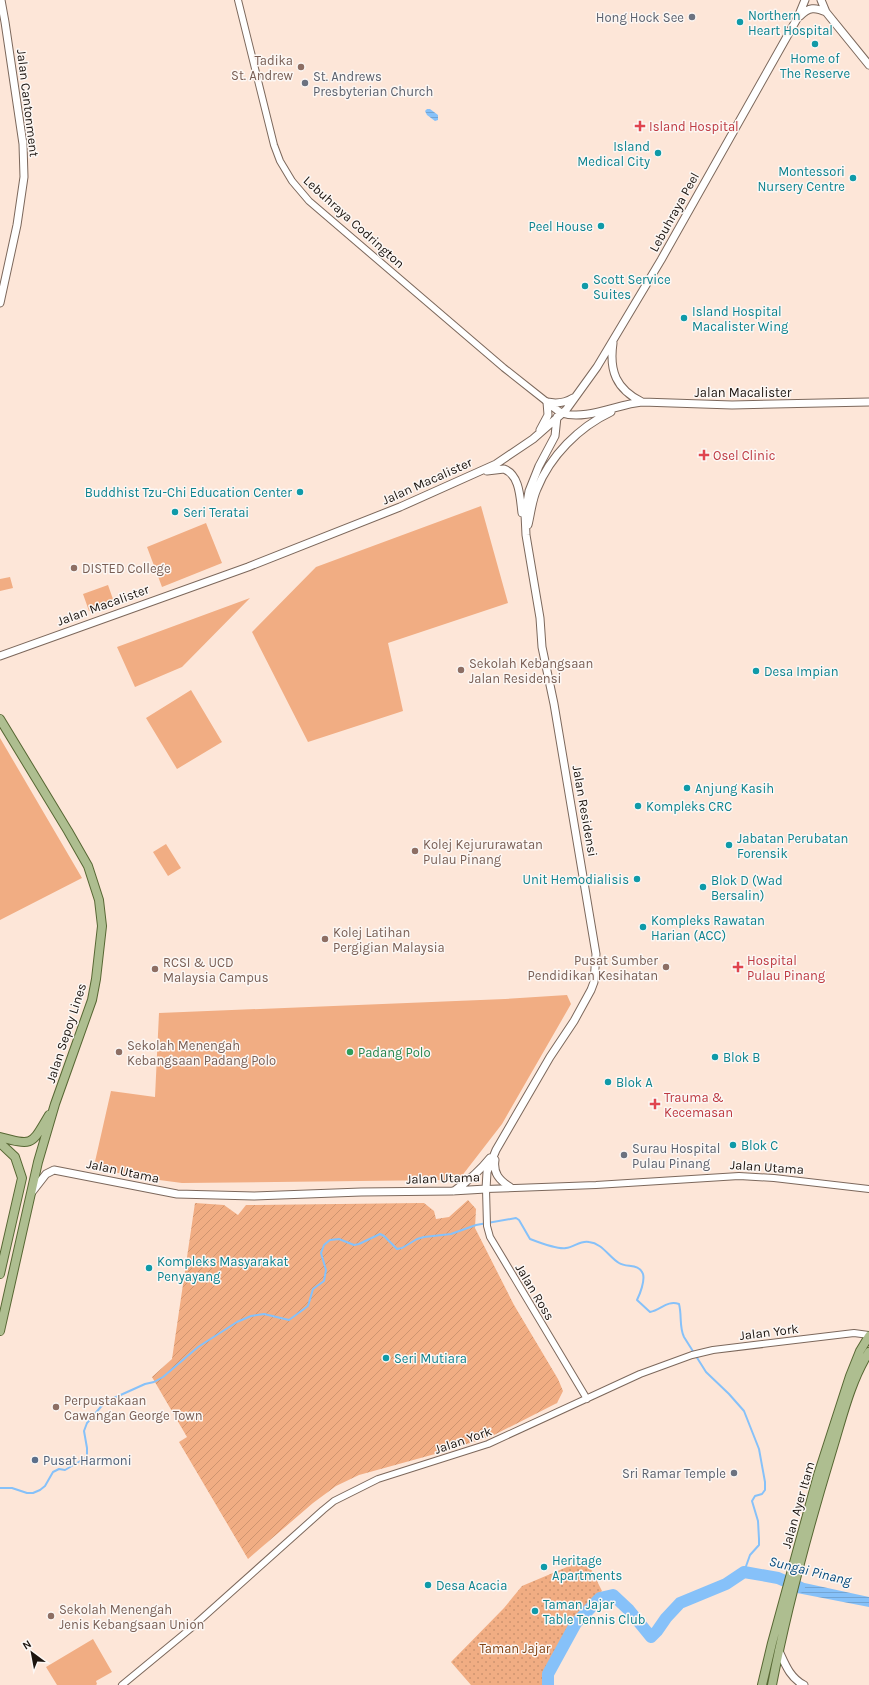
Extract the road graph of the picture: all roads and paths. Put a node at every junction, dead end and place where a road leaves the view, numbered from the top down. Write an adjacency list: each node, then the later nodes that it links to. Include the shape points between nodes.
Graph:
1 (1, 0): 8 (main road, Jalan Cantonment, via 23,144 24,178)
2 (238, 0): 11 (street, Lebuhraya Codrington, via 274,145 292,181 309,201 337,226)
3 (805, 0): 6 (main road, Lebuhraya Peel)
4 (821, 0): 5 (main road)
5 (826, 12): 6 (main road, via 812,8); 7 (main road)
6 (798, 17): 9 (main road, Lebuhraya Peel, via 660,262)
7 (869, 65)
8 (0, 303)
9 (614, 338): 10 (main road, Lebuhraya Peel); 12 (main road, via 611,358 614,374 626,392)
10 (579, 393): 11 (main road, via 566,402); 15 (main road, Lebuhraya Peel)
11 (547, 402): 15 (main road, Lebuhraya Codrington); 16 (main road, via 548,415)
12 (642, 402): 13 (main road, Jalan Macalister, via 732,405); 14 (main road, Jalan Macalister)
13 (869, 402)
14 (630, 403): 15 (main road, Jalan Macalister, via 588,414); 18 (main road, via 584,428 557,457 536,491)
15 (560, 415): 16 (main road, Jalan Macalister); 18 (main road, Jalan Residensi, via 555,436 529,491 525,514)
16 (536, 437): 17 (main road, Jalan Macalister, via 514,453)
17 (477, 473): 18 (main road, via 504,468 513,475 519,493); 19 (main road, Jalan Macalister, via 400,507 248,567)
18 (526, 535): 24 (main road, Jalan Residensi, via 540,618 542,647 596,954 594,982 587,999)
19 (0, 656)
20 (0, 719): 21 (main road, Jalan Sepoy Lines, via 88,866 96,885 100,907 102,926 92,1000)
21 (55, 1104): 22 (main road, via 38,1133 29,1142); 29 (main road, Jalan Sepoy Lines)
22 (0, 1138)
23 (0, 1143): 30 (main road, via 18,1162 22,1178)
24 (496, 1150): 25 (main road, via 494,1168 500,1181); 26 (main road, Jalan Residensi, via 487,1172); 28 (main road, via 481,1170)
25 (510, 1187): 26 (street, Jalan Utama); 27 (street, Jalan Utama, via 596,1185 739,1176)
26 (486, 1189): 28 (main road, Jalan Utama); 34 (street, Jalan Ross, via 490,1237)
27 (869, 1189)
28 (452, 1191): 29 (main road, Jalan Utama, via 254,1196 177,1194 54,1170 46,1174)
29 (31, 1195): 31 (main road, Jalan Sepoy Lines)
30 (0, 1274)
31 (0, 1331)
32 (869, 1336): 34 (street, Jalan York, via 854,1333 704,1352 640,1374); 35 (main road, Jalan Ayer Itam, via 860,1351 839,1407)
33 (869, 1352): 35 (main road, Jalan Ayer Itam, via 855,1378)
34 (587, 1399): 38 (street, Jalan York, via 488,1444 378,1479 334,1501 190,1629)
35 (794, 1574): 36 (main road, Jalan Ayer Itam)
36 (788, 1598): 37 (main road, Jalan Ayer Itam); 39 (main road, Jalan Ayer Itam, via 772,1643)
37 (778, 1651): 40 (main road, Jalan Ayer Itam); 41 (main road, via 788,1671)
38 (122, 1685)
39 (762, 1685)
40 (772, 1685)
41 (804, 1685)

